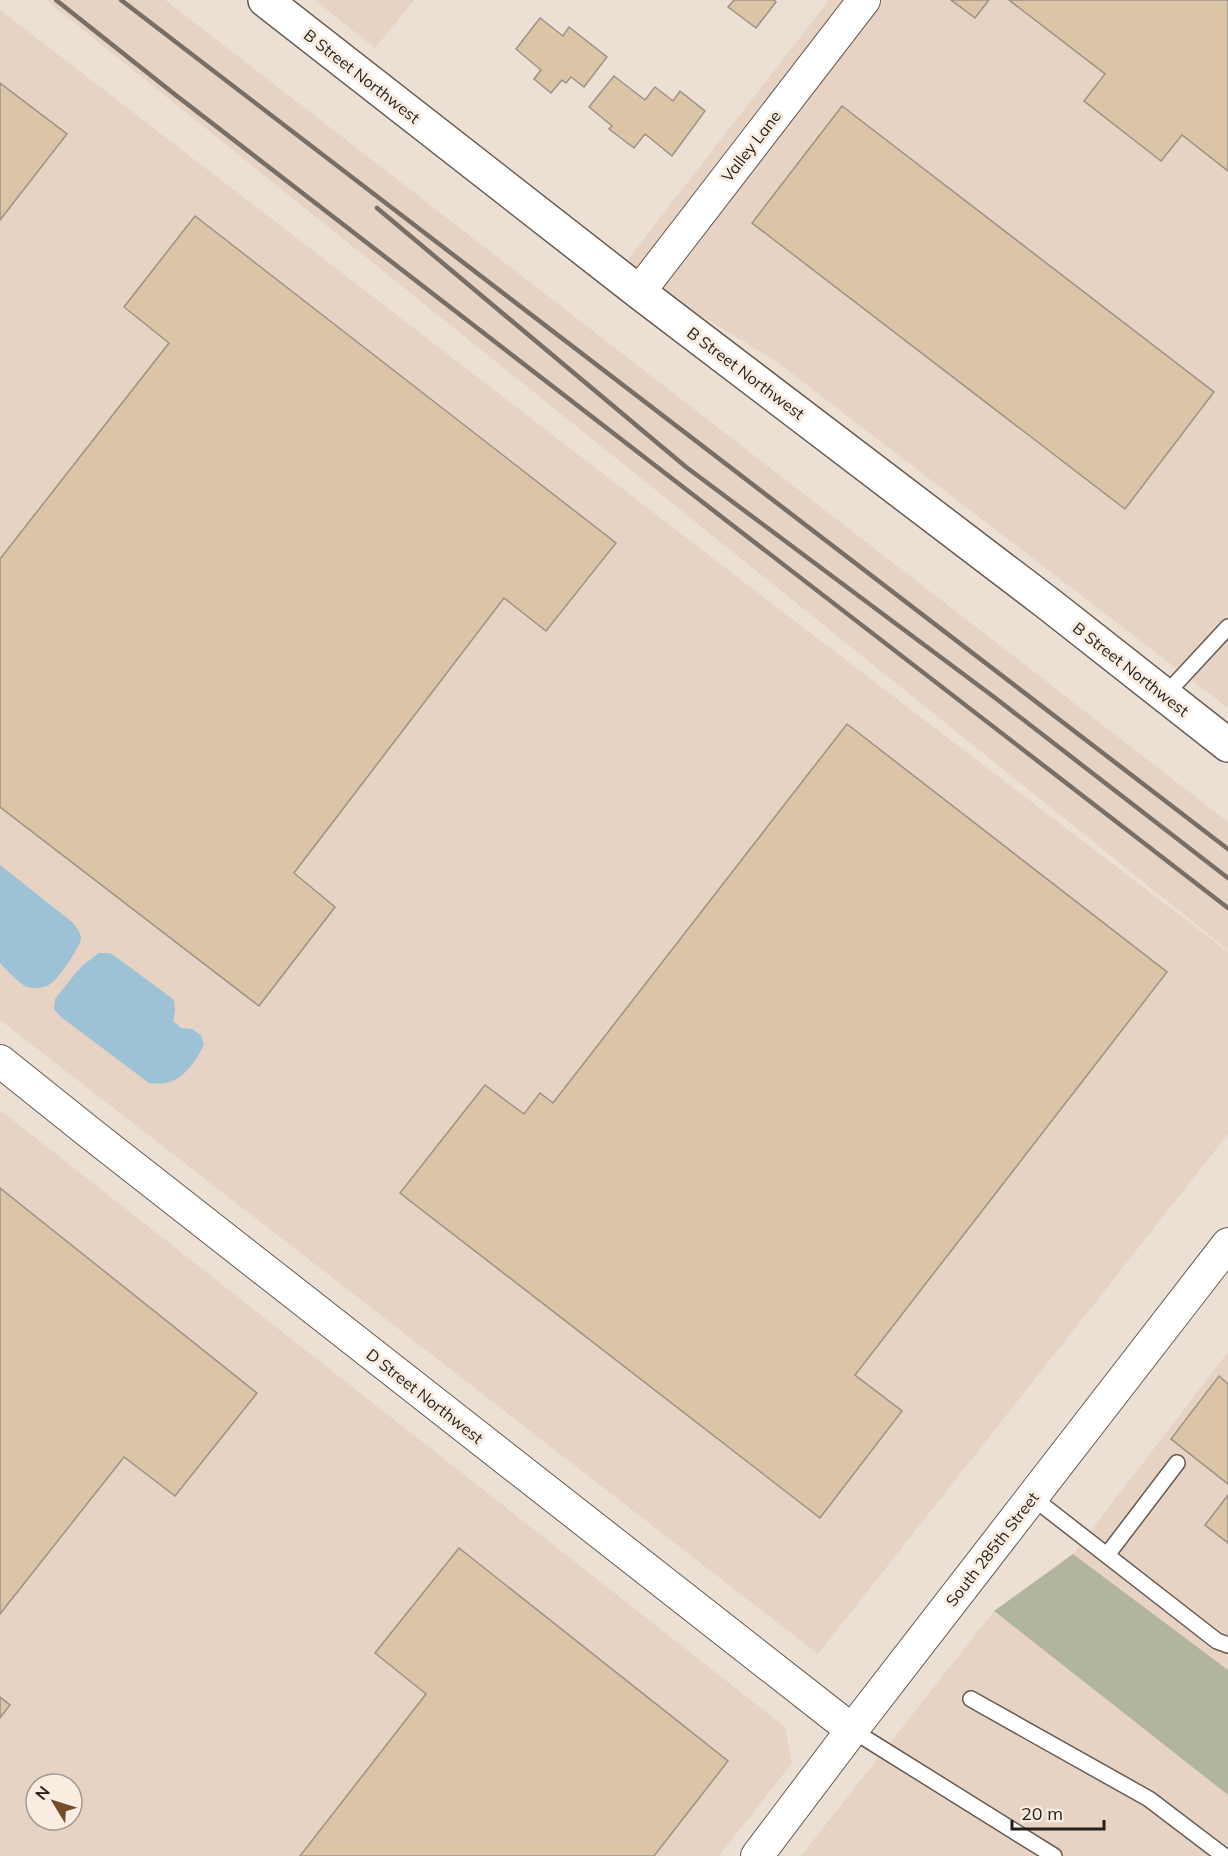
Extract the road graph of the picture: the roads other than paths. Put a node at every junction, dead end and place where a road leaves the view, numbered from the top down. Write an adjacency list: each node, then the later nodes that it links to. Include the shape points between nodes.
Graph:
1 (265, 0): 3 (street, B Street Northwest)
2 (864, 0): 3 (street, Valley Lane)
3 (639, 292): 5 (street, B Street Northwest)
4 (1228, 627): 5 (lane)
5 (1165, 695): 6 (street, B Street Northwest)
6 (1228, 745)
7 (0, 1061): 14 (street, D Street Northwest)
8 (1228, 1244): 10 (street, South 285th Street)
9 (1177, 1463): 11 (lane)
10 (1032, 1497): 11 (lane); 14 (street, South 285th Street)
11 (1107, 1555): 12 (lane, via 1217,1641)
12 (1228, 1645)
13 (971, 1699): 17 (lane, via 1149,1799)
14 (852, 1730): 15 (street, South 285th Street); 16 (lane)
15 (757, 1856)
16 (1054, 1856)
17 (1224, 1856)

